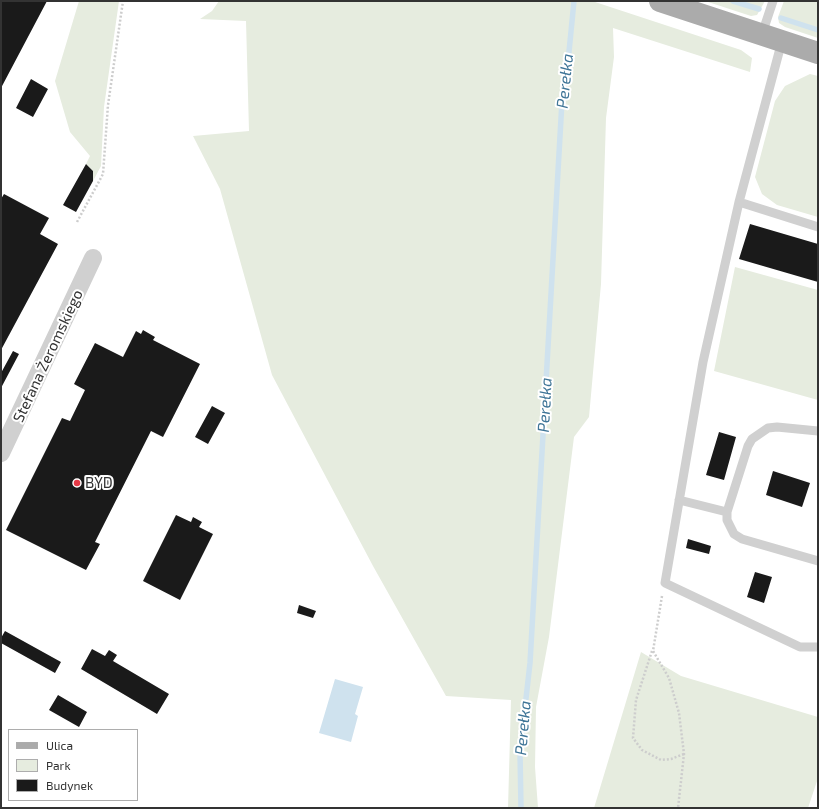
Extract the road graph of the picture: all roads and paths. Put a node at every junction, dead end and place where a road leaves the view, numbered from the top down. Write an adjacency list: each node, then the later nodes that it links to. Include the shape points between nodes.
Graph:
1 (123, 1): 8 (path, via 108,105 103,174)
2 (660, 1): 4 (main road)
3 (773, 1): 4 (lane)
4 (762, 34): 5 (main road)
5 (782, 41): 6 (main road); 7 (lane)
6 (818, 53)
7 (739, 202): 9 (lane); 13 (lane, via 703,362)
8 (77, 222)
9 (818, 227)
10 (93, 258): 12 (street, Stefana Żeromskiego)
11 (818, 431): 14 (lane, via 768,428 752,439)
12 (1, 453)
13 (679, 500): 14 (lane); 16 (lane)
14 (727, 512): 15 (lane, via 727,520 734,534 742,539)
15 (818, 561)
16 (665, 583): 17 (lane, via 800,647); 18 (path)
17 (818, 647)
18 (653, 651): 19 (path, via 668,678 679,713); 19 (path, via 636,700 633,738 642,750 661,760 671,760)
19 (684, 754): 20 (path)
20 (678, 808)

